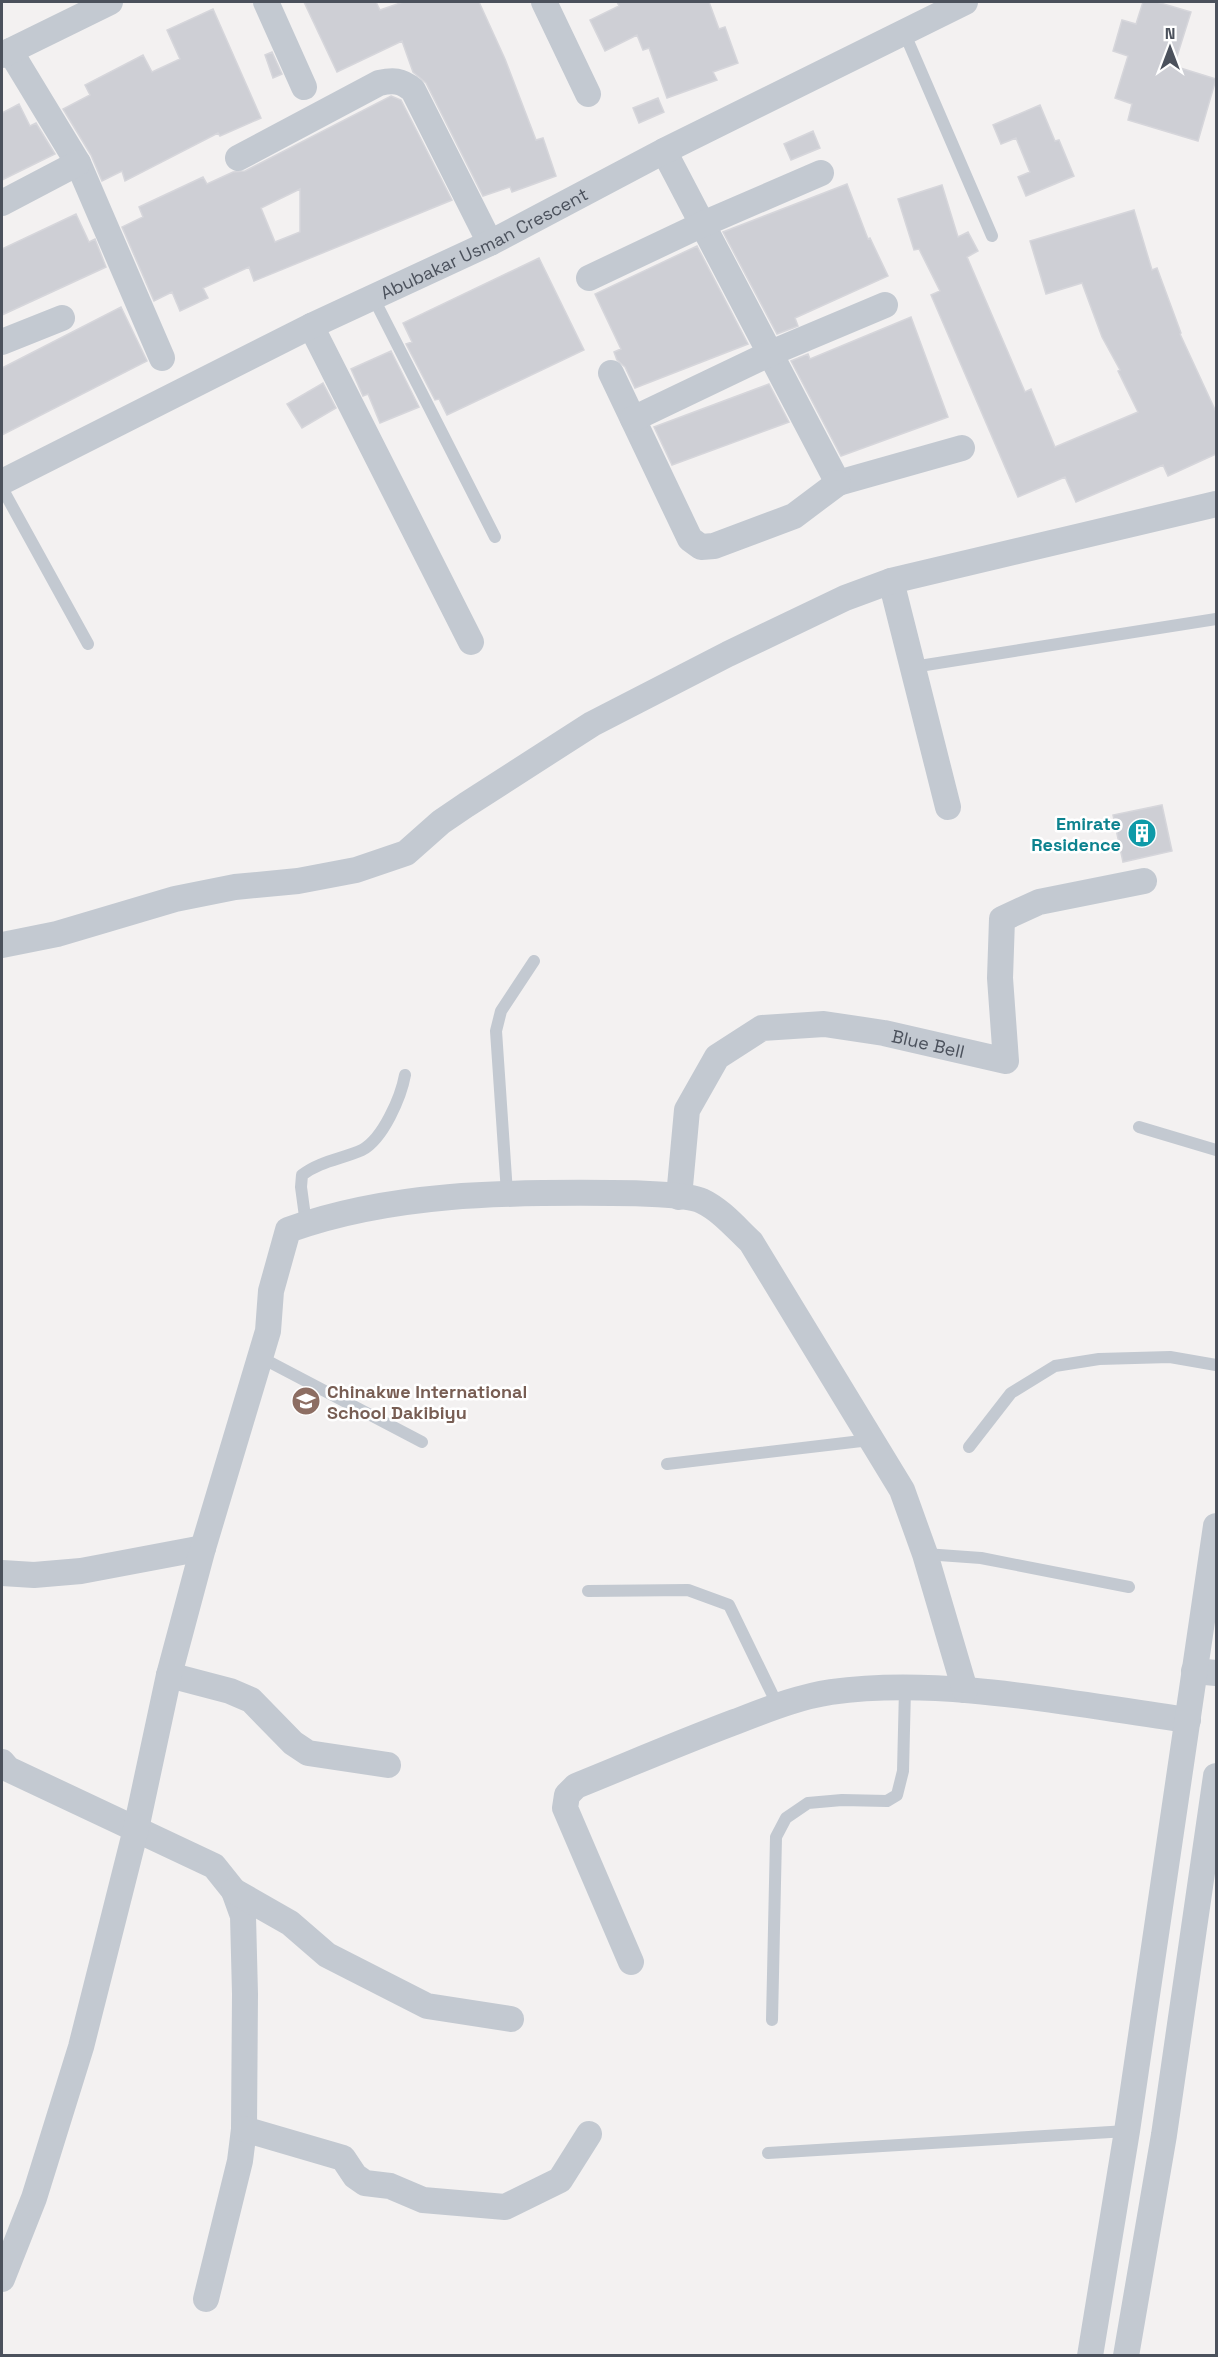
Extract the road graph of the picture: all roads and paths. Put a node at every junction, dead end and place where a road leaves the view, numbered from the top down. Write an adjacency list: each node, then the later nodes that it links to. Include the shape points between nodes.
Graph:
1 (110, 2): 6 (street)
2 (266, 2): 7 (street)
3 (544, 2): 8 (street)
4 (965, 2): 5 (street, Abubakar Usman Crescent)
5 (904, 32): 9 (street, Abubakar Usman Crescent); 15 (lane)
6 (6, 53): 11 (street)
7 (304, 87)
8 (588, 94)
9 (664, 151): 14 (street); 16 (street, Abubakar Usman Crescent)
10 (238, 158): 16 (street, via 379,83 404,82 413,90)
11 (78, 163): 13 (street); 24 (street)
12 (821, 173): 14 (street)
13 (2, 203)
14 (703, 224): 17 (street); 23 (street)
15 (992, 236)
16 (490, 243): 18 (street, Abubakar Usman Crescent)
17 (590, 278)
18 (373, 297): 21 (street, Abubakar Usman Crescent); 32 (lane)
19 (885, 305): 23 (street)
20 (62, 318): 22 (street)
21 (311, 326): 28 (street, Abubakar Usman Crescent); 35 (street)
22 (2, 342)
23 (771, 353): 26 (street); 29 (street)
24 (162, 358)
25 (611, 373): 26 (street)
26 (633, 419): 29 (street, via 690,539 700,547 714,546 794,516)
27 (962, 448): 29 (street)
28 (2, 482)
29 (838, 483)
30 (2, 488): 36 (lane)
31 (1216, 504): 33 (street)
32 (495, 537)
33 (891, 581): 37 (street); 40 (street, via 834,603 592,724 441,822 406,853 356,870 175,899 57,934)
34 (1216, 619): 37 (lane)
35 (471, 642)
36 (88, 644)
37 (913, 668): 38 (street)
38 (948, 807)
39 (1144, 881): 46 (street, Blue Bell, via 1040,902 1002,919 1000,978 1006,1061 884,1033 824,1024 762,1028 717,1057 687,1110)
40 (2, 945)
41 (534, 961): 45 (lane, via 501,1011 496,1031)
42 (405, 1075): 47 (lane, via 392,1113 364,1149 313,1167 302,1175)
43 (1139, 1127): 44 (lane)
44 (1216, 1150)
45 (507, 1192): 46 (street); 47 (street, via 379,1206)
46 (679, 1197): 50 (street, via 701,1200 751,1242)
47 (306, 1224): 48 (street, via 288,1230 271,1291 268,1331)
48 (260, 1357): 51 (lane); 55 (street)
49 (1216, 1365): 52 (lane, via 1170,1357 1099,1359 1055,1366 1011,1393)
50 (870, 1440): 53 (lane); 56 (street, via 902,1490)
51 (422, 1442)
52 (969, 1447)
53 (667, 1464)
54 (1216, 1526): 60 (street)
55 (203, 1548): 57 (street, via 81,1571); 61 (street)
56 (925, 1554): 58 (lane, via 981,1557); 63 (street)
57 (2, 1573)
58 (1129, 1587)
59 (588, 1591): 64 (lane, via 688,1590 729,1605)
60 (1205, 1672): 65 (street)
61 (169, 1675): 67 (street, via 251,1700 308,1754); 69 (street)
62 (905, 1689): 63 (street); 64 (street, via 830,1692); 73 (lane, via 903,1771 897,1795 887,1801 808,1803 786,1818 776,1837)
63 (965, 1690): 65 (street)
64 (778, 1706): 71 (street, via 576,1786 567,1795 565,1808)
65 (1188, 1720): 75 (street)
66 (2, 1762): 69 (street, via 8,1769)
67 (388, 1765)
68 (1216, 1776): 81 (street, via 1164,2135)
69 (136, 1829): 70 (street, via 214,1866); 78 (street, via 81,2047 34,2198)
70 (234, 1892): 72 (street, via 291,1923 327,1955 427,2006); 74 (street, via 243,1916)
71 (632, 1962)
72 (511, 2019)
73 (772, 2020)
74 (244, 2129): 76 (street, via 343,2158 365,2183 390,2186 423,2200 505,2206 560,2180); 79 (street, via 240,2161)
75 (1127, 2132): 77 (lane); 80 (street)
76 (589, 2134)
77 (768, 2153)
78 (2, 2279)
79 (206, 2299)
80 (1090, 2355)
81 (1126, 2355)

